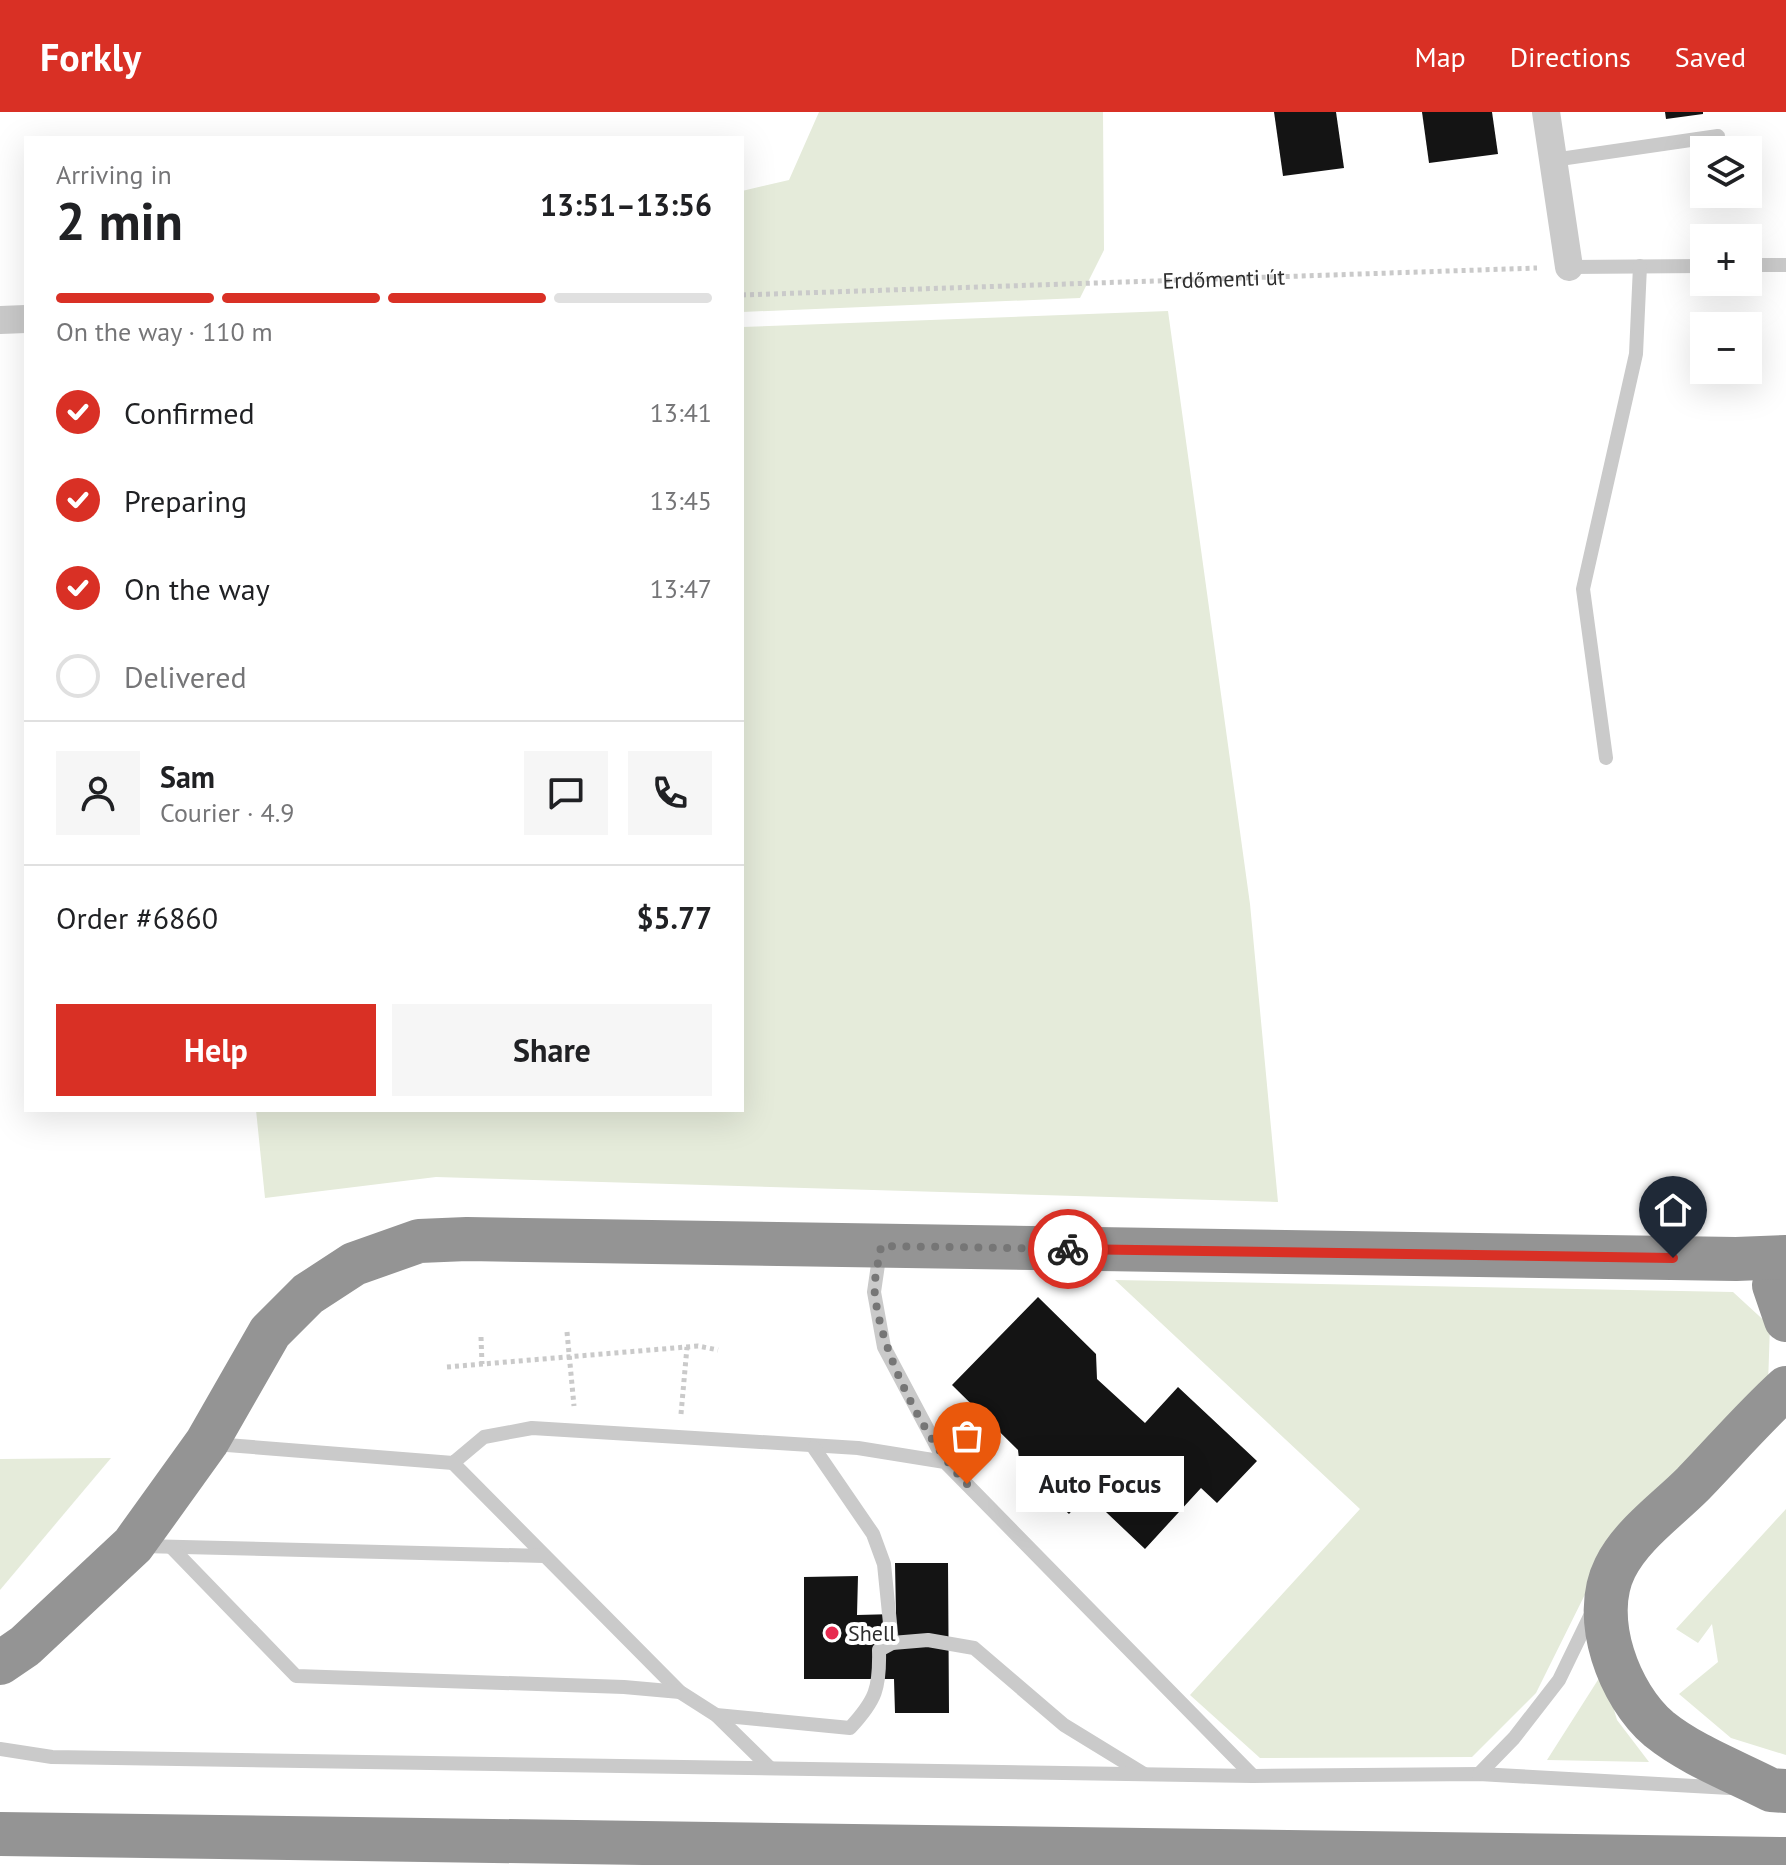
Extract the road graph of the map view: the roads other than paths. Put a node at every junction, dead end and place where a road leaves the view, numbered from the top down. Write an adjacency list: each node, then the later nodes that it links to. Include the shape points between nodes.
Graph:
1 (1546, 112): 3 (street)
2 (1690, 140): 3 (lane)
3 (1553, 160): 8 (street)
4 (1762, 265): 5 (lane)
5 (1786, 265)
6 (1640, 266): 7 (lane); 8 (lane); 11 (lane, via 1636,354 1583,589)
7 (1690, 266)
8 (1569, 267)
9 (24, 319): 10 (street)
10 (0, 320)
11 (1606, 758)
12 (881, 1246): 13 (highway, via 1736,1259); 15 (highway, via 419,1241 354,1264 308,1294 270,1332); 17 (lane, via 874,1292 884,1347)
13 (1783, 1287)
14 (1784, 1381): 21 (highway)
15 (207, 1442): 18 (lane); 19 (highway)
16 (814, 1448): 17 (lane, via 858,1448); 18 (lane, via 532,1428 484,1437); 22 (lane, via 873,1534 884,1564)
17 (945, 1462): 30 (lane)
18 (453, 1463): 20 (lane)
19 (152, 1547): 20 (lane); 23 (highway); 24 (lane, via 296,1676)
20 (544, 1556): 24 (lane)
21 (1614, 1569): 29 (lane, via 1559,1680); 31 (highway, via 1607,1634 1632,1697 1658,1728 1687,1748)
22 (892, 1643): 25 (lane, via 879,1650 880,1678 873,1703 850,1728); 28 (lane, via 928,1640 974,1648 1064,1725)
23 (0, 1663)
24 (680, 1692): 25 (lane)
25 (716, 1715): 27 (lane)
26 (0, 1749): 27 (lane, via 52,1757)
27 (770, 1768): 28 (lane)
28 (1144, 1774): 30 (lane)
29 (1479, 1774): 30 (lane); 31 (lane)
30 (1253, 1776)
31 (1778, 1791)
32 (0, 1834): 33 (highway)
33 (1786, 1859)

